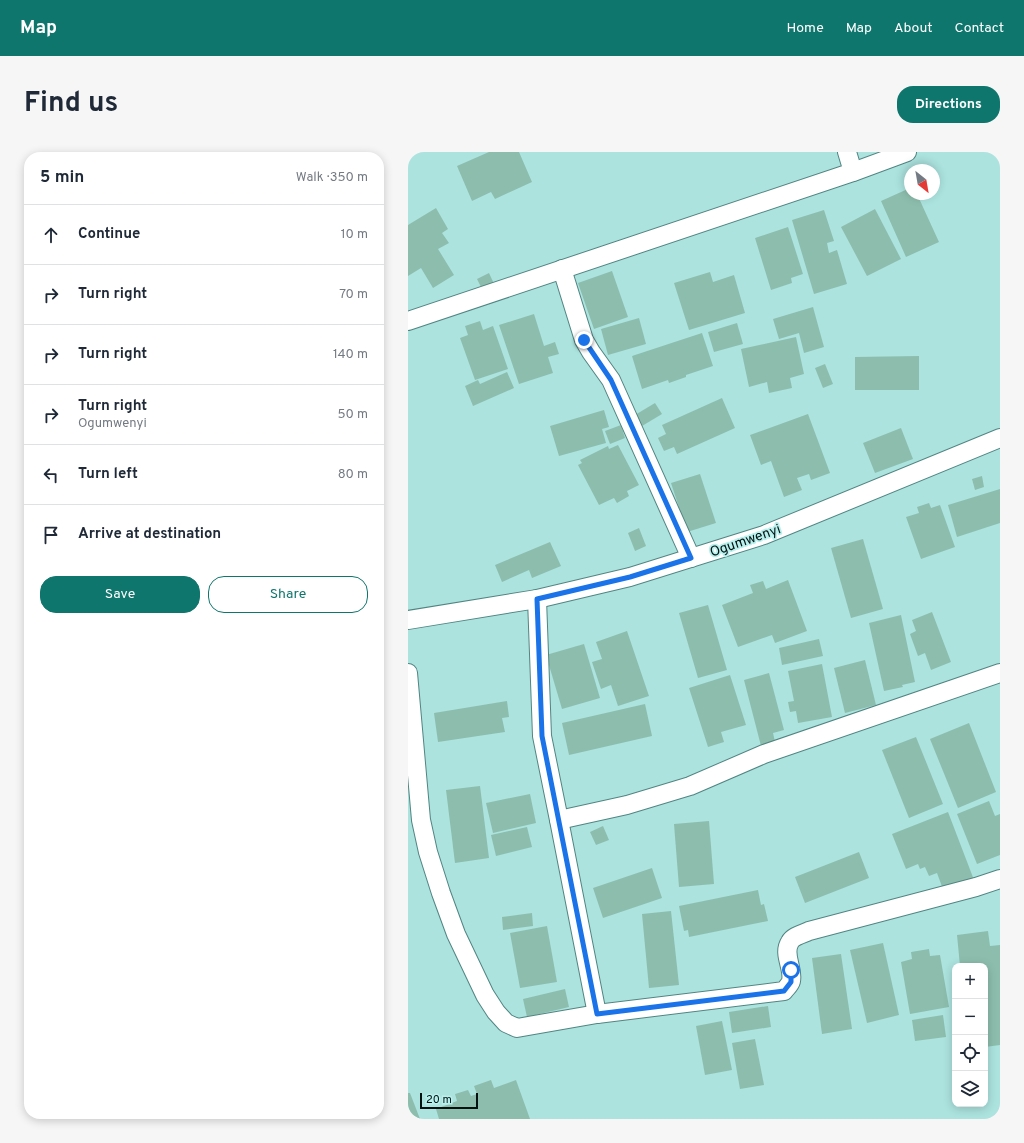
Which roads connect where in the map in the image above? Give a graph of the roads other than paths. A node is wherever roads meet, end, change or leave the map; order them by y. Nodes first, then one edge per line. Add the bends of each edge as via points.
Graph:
1 (847, 152) edge
2 (907, 152) edge
3 (853, 172) junction
4 (562, 269) junction
5 (408, 321) edge
6 (1000, 438) edge
7 (691, 558) junction
8 (537, 599) junction
9 (408, 620) edge
10 (408, 673) edge
11 (1000, 673) edge
12 (559, 820) junction
13 (1000, 879) edge
14 (597, 1014) junction

1 - 3 street
2 - 3 street
3 - 4 street
4 - 5 street
4 - 7 street via 584,340 611,380
6 - 7 street, Ogumwenyi via 764,535
7 - 8 street, Ogumwenyi via 630,577
8 - 9 street, Ogumwenyi
8 - 12 street via 542,736
10 - 14 street via 421,820 428,852 456,934 485,996 506,1024 517,1028
11 - 12 street via 764,754 690,786 627,805
12 - 14 street
13 - 14 street via 797,936 790,941 787,951 791,982 784,991

